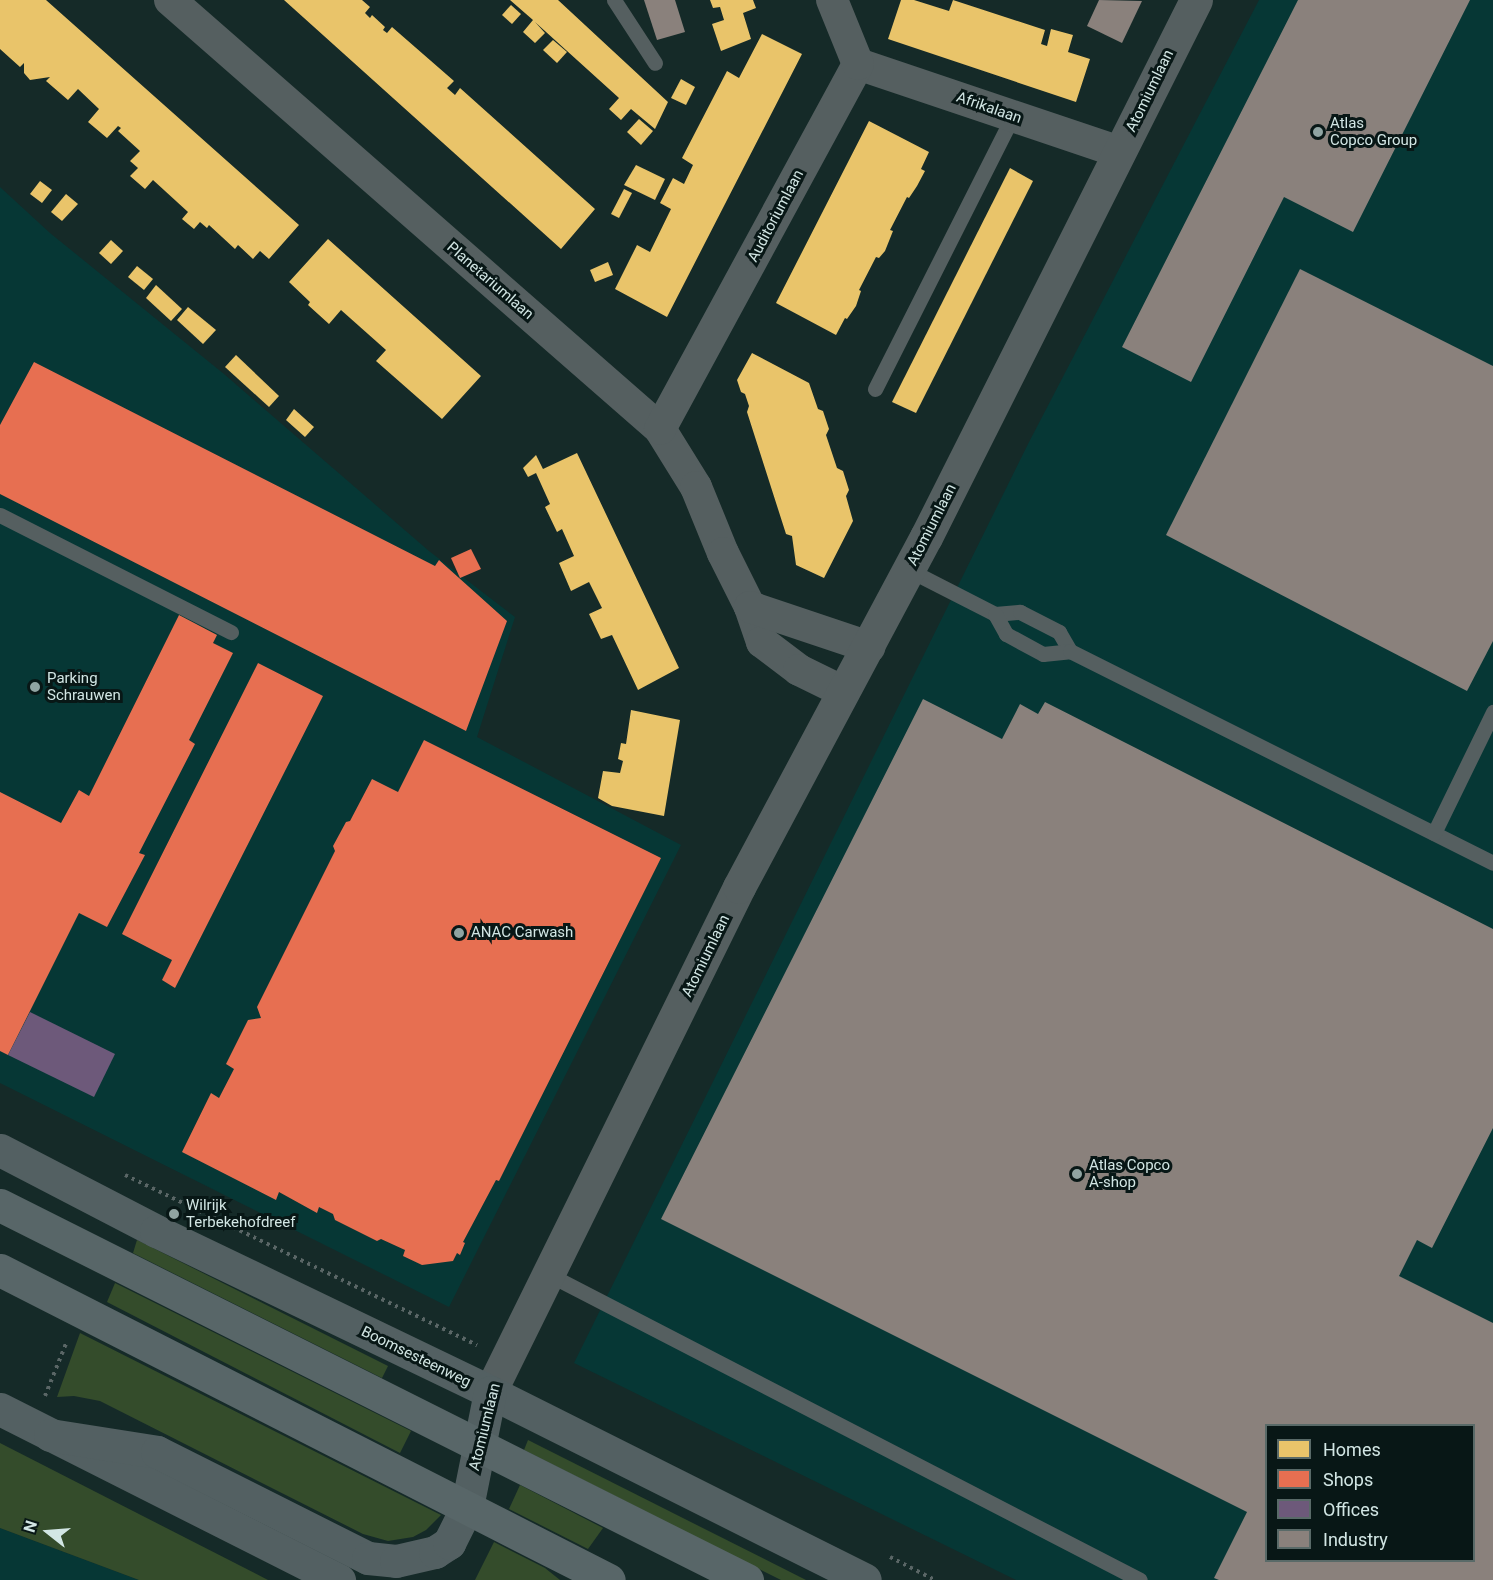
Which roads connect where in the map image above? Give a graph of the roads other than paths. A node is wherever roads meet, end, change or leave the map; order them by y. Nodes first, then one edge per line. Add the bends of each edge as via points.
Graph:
1 (170, 0) edge
2 (614, 0) edge
3 (832, 0) edge
4 (1196, 0) edge
5 (655, 63) dead end
6 (858, 64) junction
7 (1013, 116) junction
8 (1120, 152) junction
9 (875, 389) dead end
10 (660, 429) junction
11 (0, 515) edge
12 (909, 570) junction
13 (750, 607) junction
14 (995, 614) junction
15 (231, 632) dead end
16 (869, 647) junction
17 (1070, 651) junction
18 (844, 692) junction
19 (1493, 712) edge
20 (1434, 833) junction
21 (1493, 863) edge
22 (0, 1150) edge
23 (0, 1205) edge
24 (0, 1270) edge
25 (548, 1274) junction
26 (490, 1392) junction
27 (0, 1409) edge
28 (50, 1435) junction
29 (478, 1447) junction
30 (467, 1507) junction
31 (339, 1580) edge
32 (609, 1580) edge
33 (747, 1580) edge
34 (865, 1580) edge
35 (1140, 1580) edge

1 - 10 street, Planetariumlaan
2 - 5 lane
3 - 6 street
4 - 8 street, Atomiumlaan
6 - 7 street, Afrikalaan
6 - 10 street, Auditoriumlaan
7 - 8 street, Afrikalaan
7 - 9 lane
8 - 12 street, Atomiumlaan
10 - 13 street, Planetariumlaan via 696,487
11 - 15 lane
12 - 14 lane
12 - 16 street, Atomiumlaan
13 - 16 street
13 - 18 street, Planetariumlaan via 762,642 799,669
14 - 17 lane via 1020,612 1059,632
14 - 17 lane via 1006,634 1043,654
16 - 18 street, Atomiumlaan
17 - 20 lane
18 - 25 street, Atomiumlaan via 739,887
19 - 20 lane
20 - 21 lane
22 - 26 main road, Boomsesteenweg via 156,1231
23 - 29 highway
24 - 30 highway
25 - 26 street, Atomiumlaan
25 - 35 lane
26 - 29 main road, Atomiumlaan
26 - 34 main road, Boomsesteenweg
27 - 28 main road
28 - 30 main road, Atomiumlaan via 157,1452 368,1558 396,1561 435,1552 449,1543
28 - 31 main road
29 - 30 main road, Atomiumlaan
29 - 33 highway
30 - 32 highway

